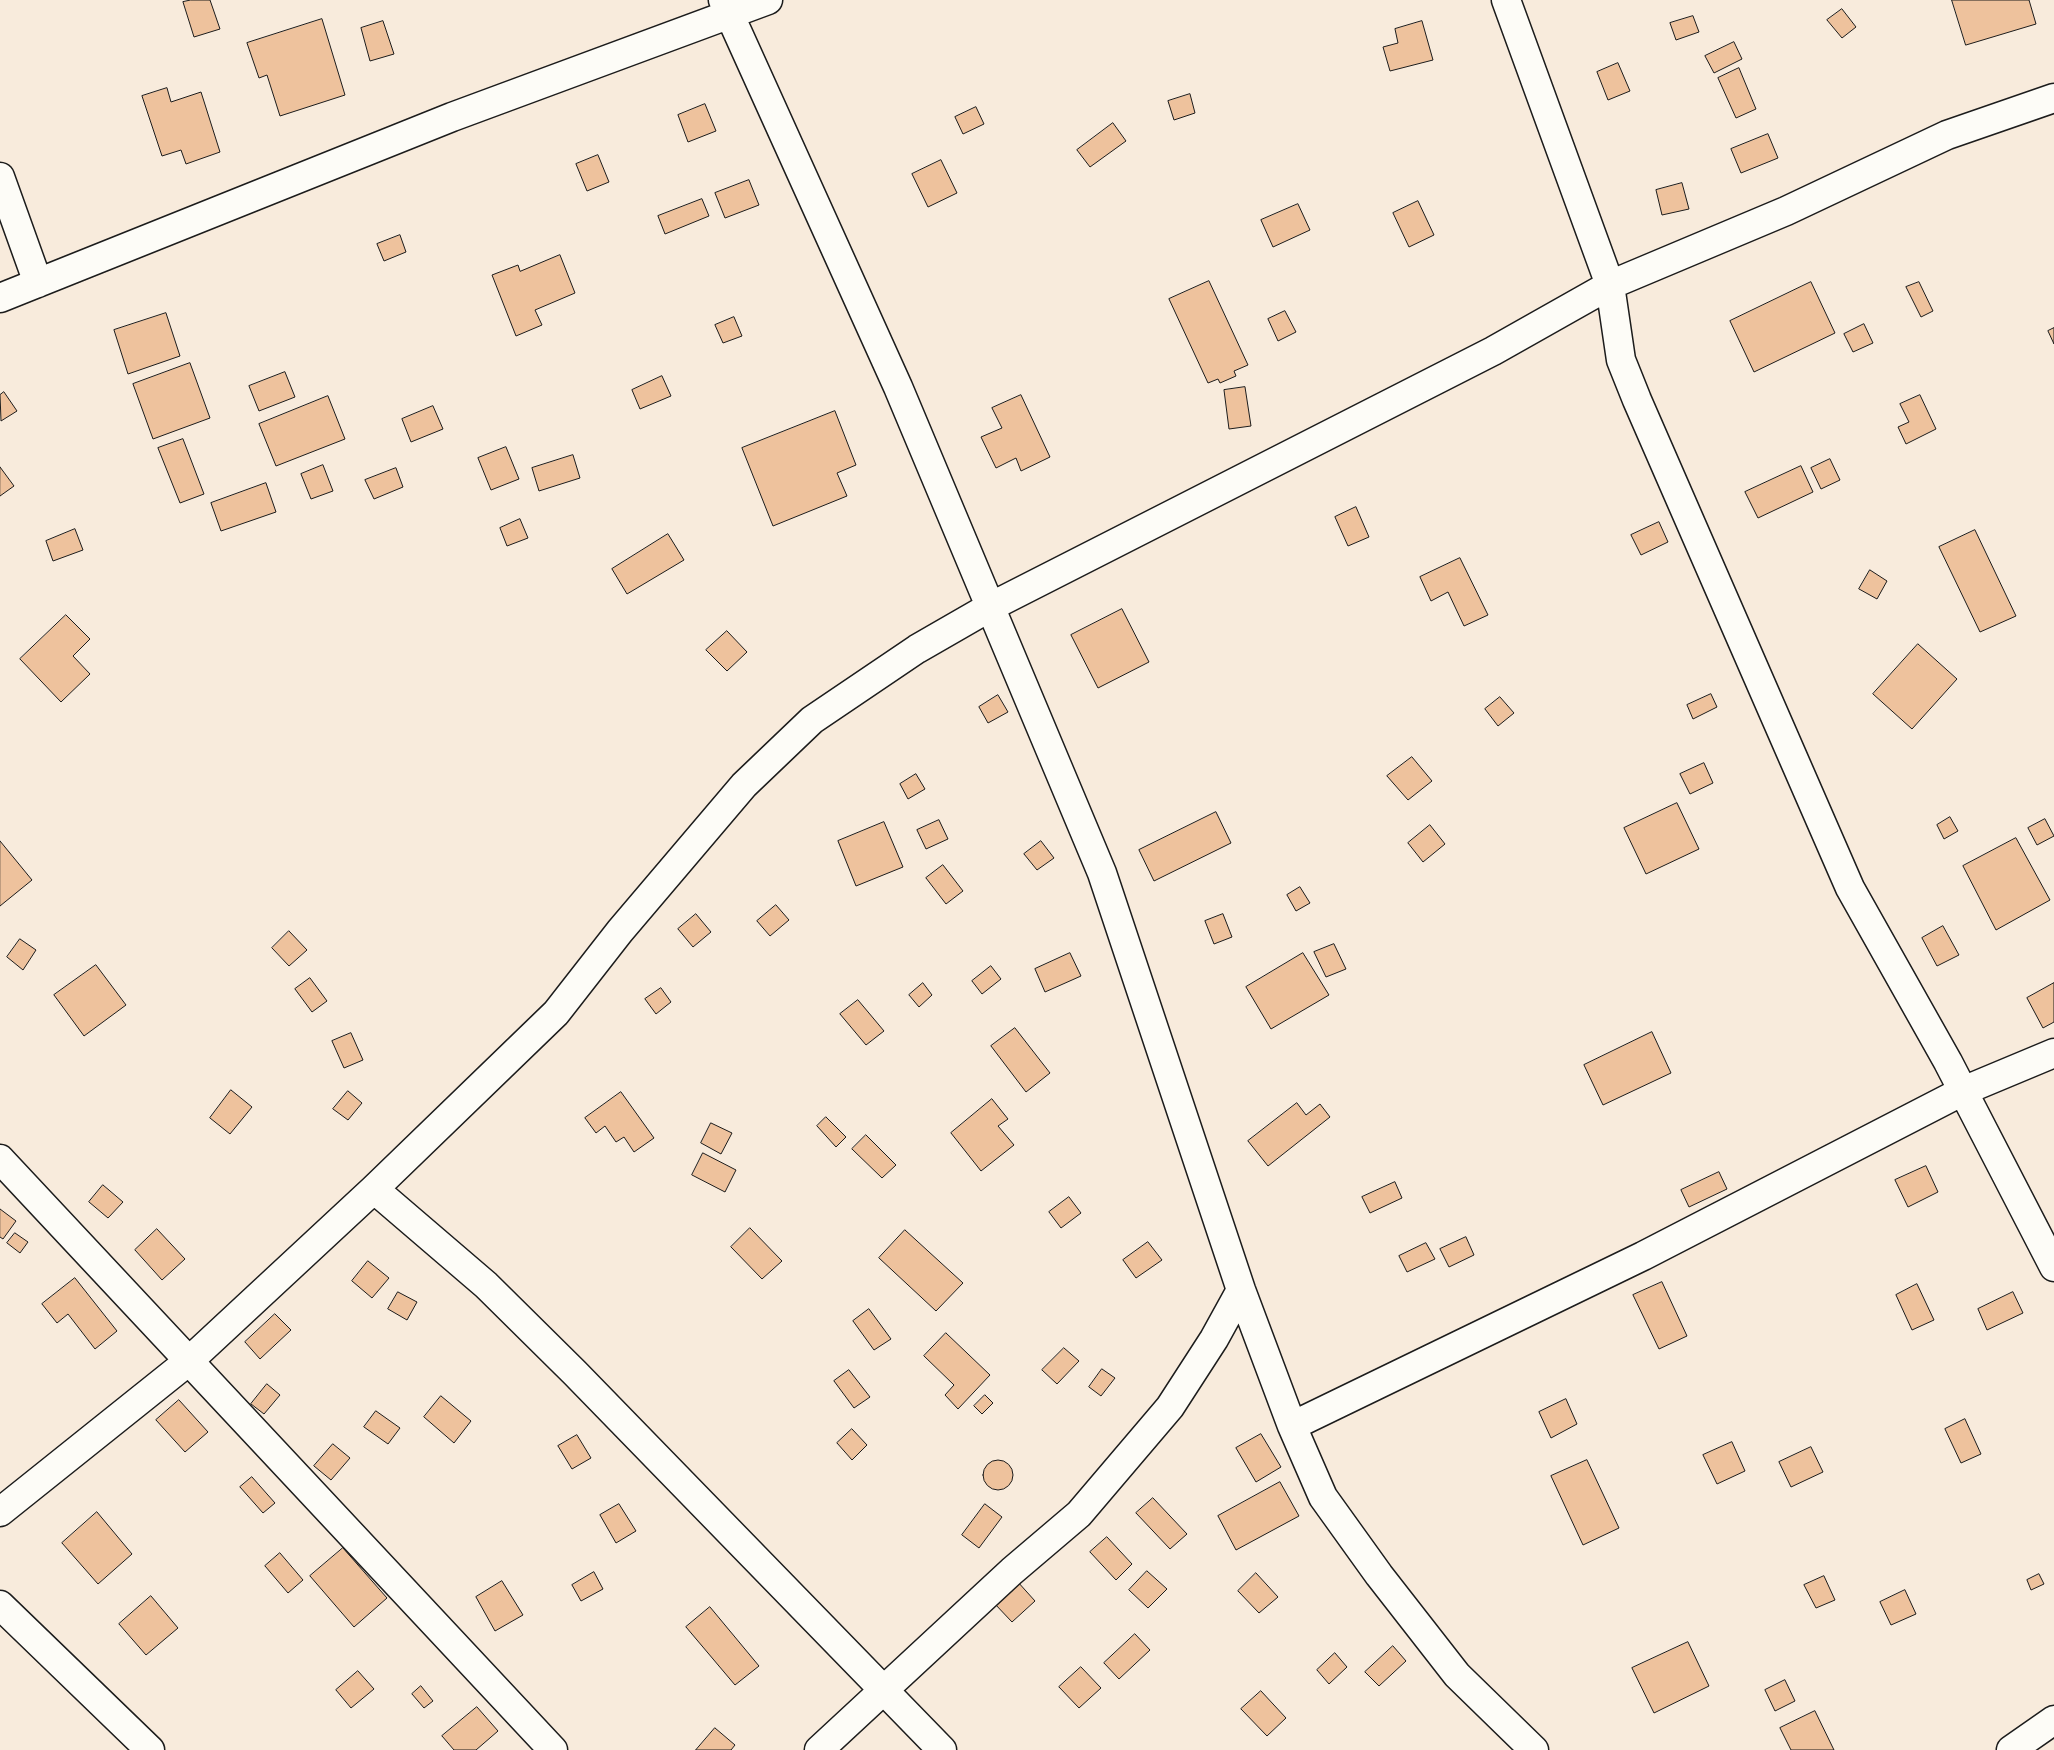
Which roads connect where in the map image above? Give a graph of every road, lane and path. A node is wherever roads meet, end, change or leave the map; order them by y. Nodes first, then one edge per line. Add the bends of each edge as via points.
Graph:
1 (768, 0) edge
2 (1506, 0) edge
3 (726, 8) edge
4 (2054, 98) edge
5 (0, 177) edge
6 (38, 283) junction
7 (1610, 286) junction
8 (0, 298) edge
9 (990, 607) junction
10 (2054, 1053) edge
11 (1963, 1091) junction
12 (0, 1159) edge
13 (374, 1189) junction
14 (2054, 1267) edge
15 (1240, 1290) junction
16 (190, 1360) junction
17 (1292, 1426) junction
18 (0, 1512) edge
19 (0, 1605) edge
20 (884, 1692) junction
21 (2054, 1720) edge
22 (150, 1750) edge
23 (554, 1750) edge
24 (819, 1750) edge
25 (942, 1750) edge
26 (1534, 1750) edge
27 (2011, 1750) edge

1 - 3 street
2 - 7 street
3 - 6 street
3 - 9 street via 898,388
4 - 7 street via 1947,135 1786,211
5 - 6 street
6 - 8 street
7 - 9 street via 1493,351
7 - 11 street via 1621,360 1846,879
9 - 13 street via 917,649 812,720 744,786 620,931 556,1014
9 - 15 street via 1102,873
10 - 11 street
11 - 14 street
11 - 17 street via 1643,1256
12 - 16 street
13 - 16 street
13 - 20 street via 486,1285 575,1372
15 - 17 street
15 - 20 street via 1214,1339 1170,1407 1079,1514 1012,1571
16 - 18 street
16 - 23 street
17 - 26 street via 1323,1496 1379,1575 1457,1675
19 - 22 street
20 - 24 street
20 - 25 street
21 - 27 street

